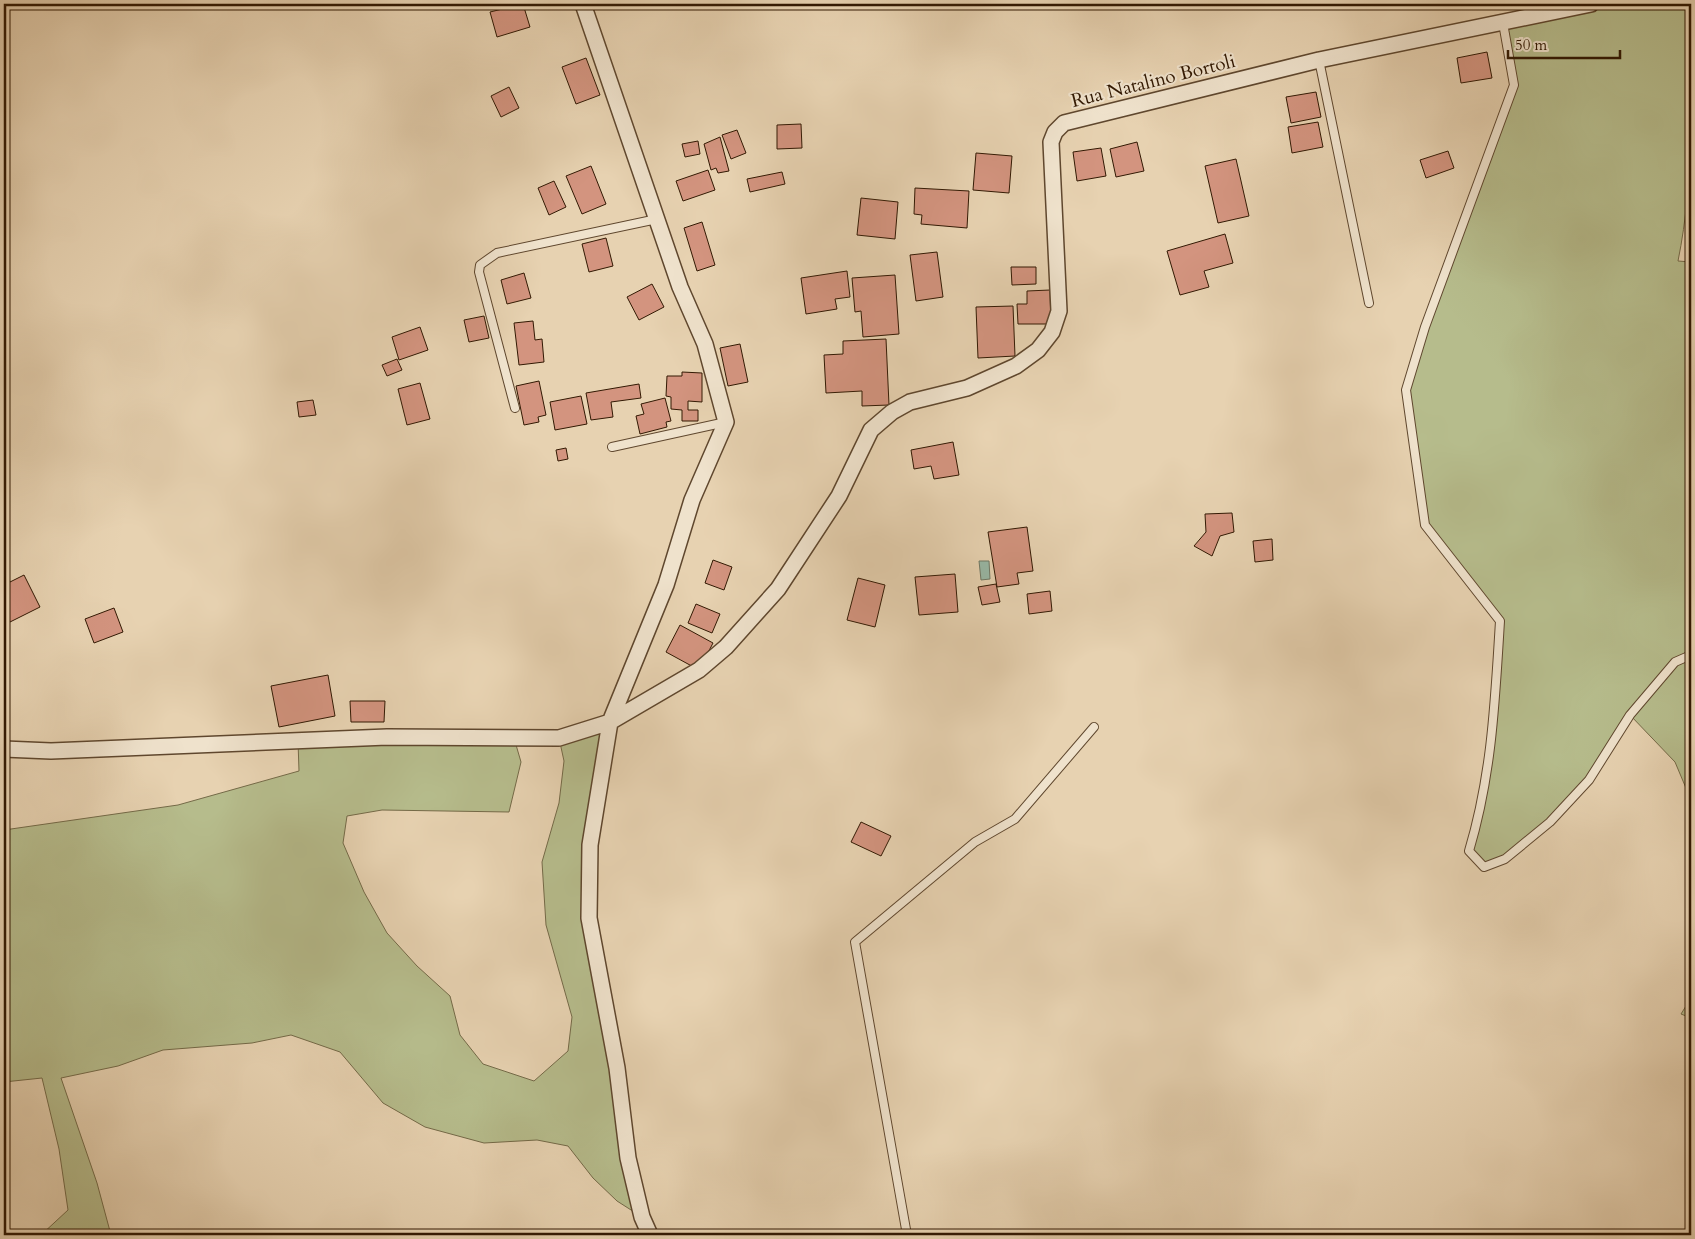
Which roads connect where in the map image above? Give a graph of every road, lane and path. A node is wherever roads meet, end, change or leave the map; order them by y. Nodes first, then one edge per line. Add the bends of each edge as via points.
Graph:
1 (583, 4) edge
2 (1590, 4) edge
3 (1503, 23) junction
4 (1319, 60) junction
5 (657, 219) junction
6 (1369, 303) dead end
7 (514, 408) dead end
8 (726, 422) junction
9 (612, 447) dead end
10 (1691, 654) edge
11 (610, 722) junction
12 (1094, 727) dead end
13 (4, 749) edge
14 (650, 1235) edge
15 (907, 1235) edge

1 - 5 street
2 - 3 street, Rua Natalino Bortoli
3 - 4 street, Rua Natalino Bortoli
3 - 10 lane via 1514,85 1425,327 1406,390 1425,525 1500,621 1493,741 1479,820 1469,851 1484,867 1505,859 1550,822 1589,780 1630,714 1675,662
4 - 6 lane
4 - 11 street, Rua Natalino Bortoli via 1064,123 1051,142 1059,311 1052,332 1038,350 1016,366 967,388 910,402 871,430 839,496 778,589 726,647 699,670
5 - 7 lane via 497,253 480,265 479,272
5 - 8 street via 680,287 705,344
8 - 9 lane
8 - 11 street via 692,500 666,586
11 - 13 street, Rua Natalino Bortoli via 558,738 387,738 51,751
11 - 14 street via 590,845 589,918 616,1068 628,1158 642,1217
12 - 15 lane via 1015,819 975,842 854,942

